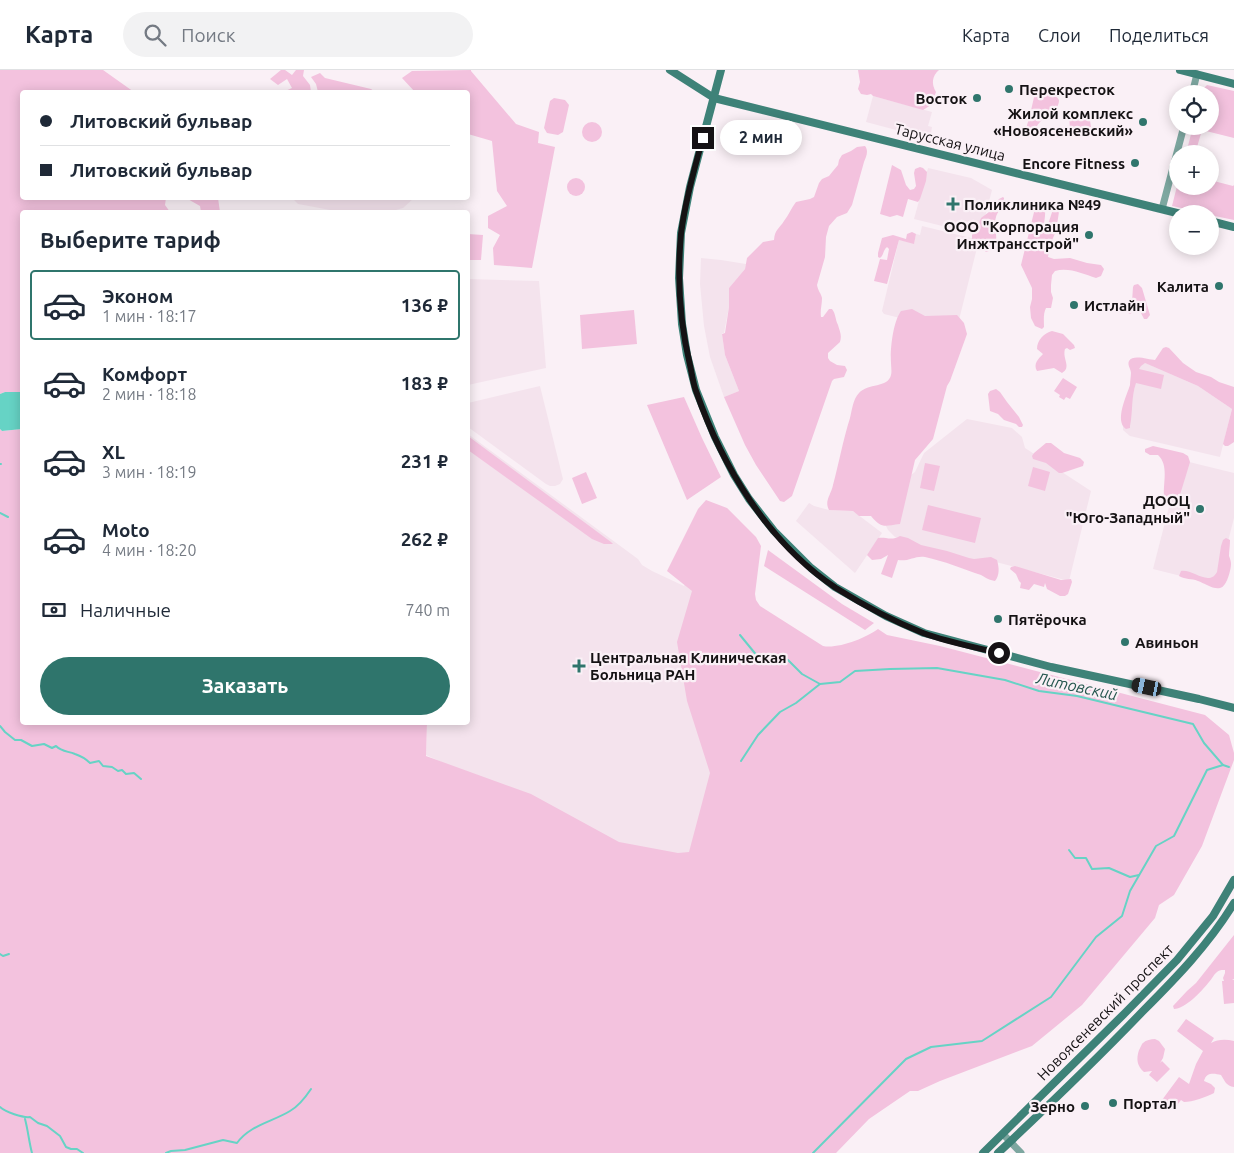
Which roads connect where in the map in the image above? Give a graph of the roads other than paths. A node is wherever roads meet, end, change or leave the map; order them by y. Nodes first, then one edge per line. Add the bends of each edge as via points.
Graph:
1 (670, 70) edge
2 (721, 70) edge
3 (1180, 70) edge
4 (1197, 74) junction
5 (1234, 84) edge
6 (1194, 85) edge
7 (714, 98) junction
8 (1182, 135) edge
9 (1162, 209) junction
10 (1169, 211) edge
11 (1219, 223) edge
12 (1234, 227) edge
13 (1234, 708) edge
14 (1234, 880) edge
15 (1234, 903) edge
16 (1003, 1134) junction
17 (1010, 1142) junction
18 (983, 1153) edge
19 (998, 1153) edge
20 (1020, 1153) edge

1 - 7 main road, Тарусская улица
2 - 7 main road
3 - 4 main road
4 - 5 main road
4 - 6 street
7 - 9 main road, Тарусская улица
7 - 13 main road via 681,233 682,324 696,390 715,437 734,475 774,532 834,587 924,633 1050,667
8 - 9 street
9 - 10 main road, Тарусская улица
11 - 12 main road
14 - 16 main road, Новоясеневский проспект via 1213,916 1177,960
15 - 17 main road, Новоясеневский проспект via 1185,968
16 - 17 street
16 - 18 main road, Новоясеневский проспект
17 - 19 main road, Новоясеневский проспект
17 - 20 street

